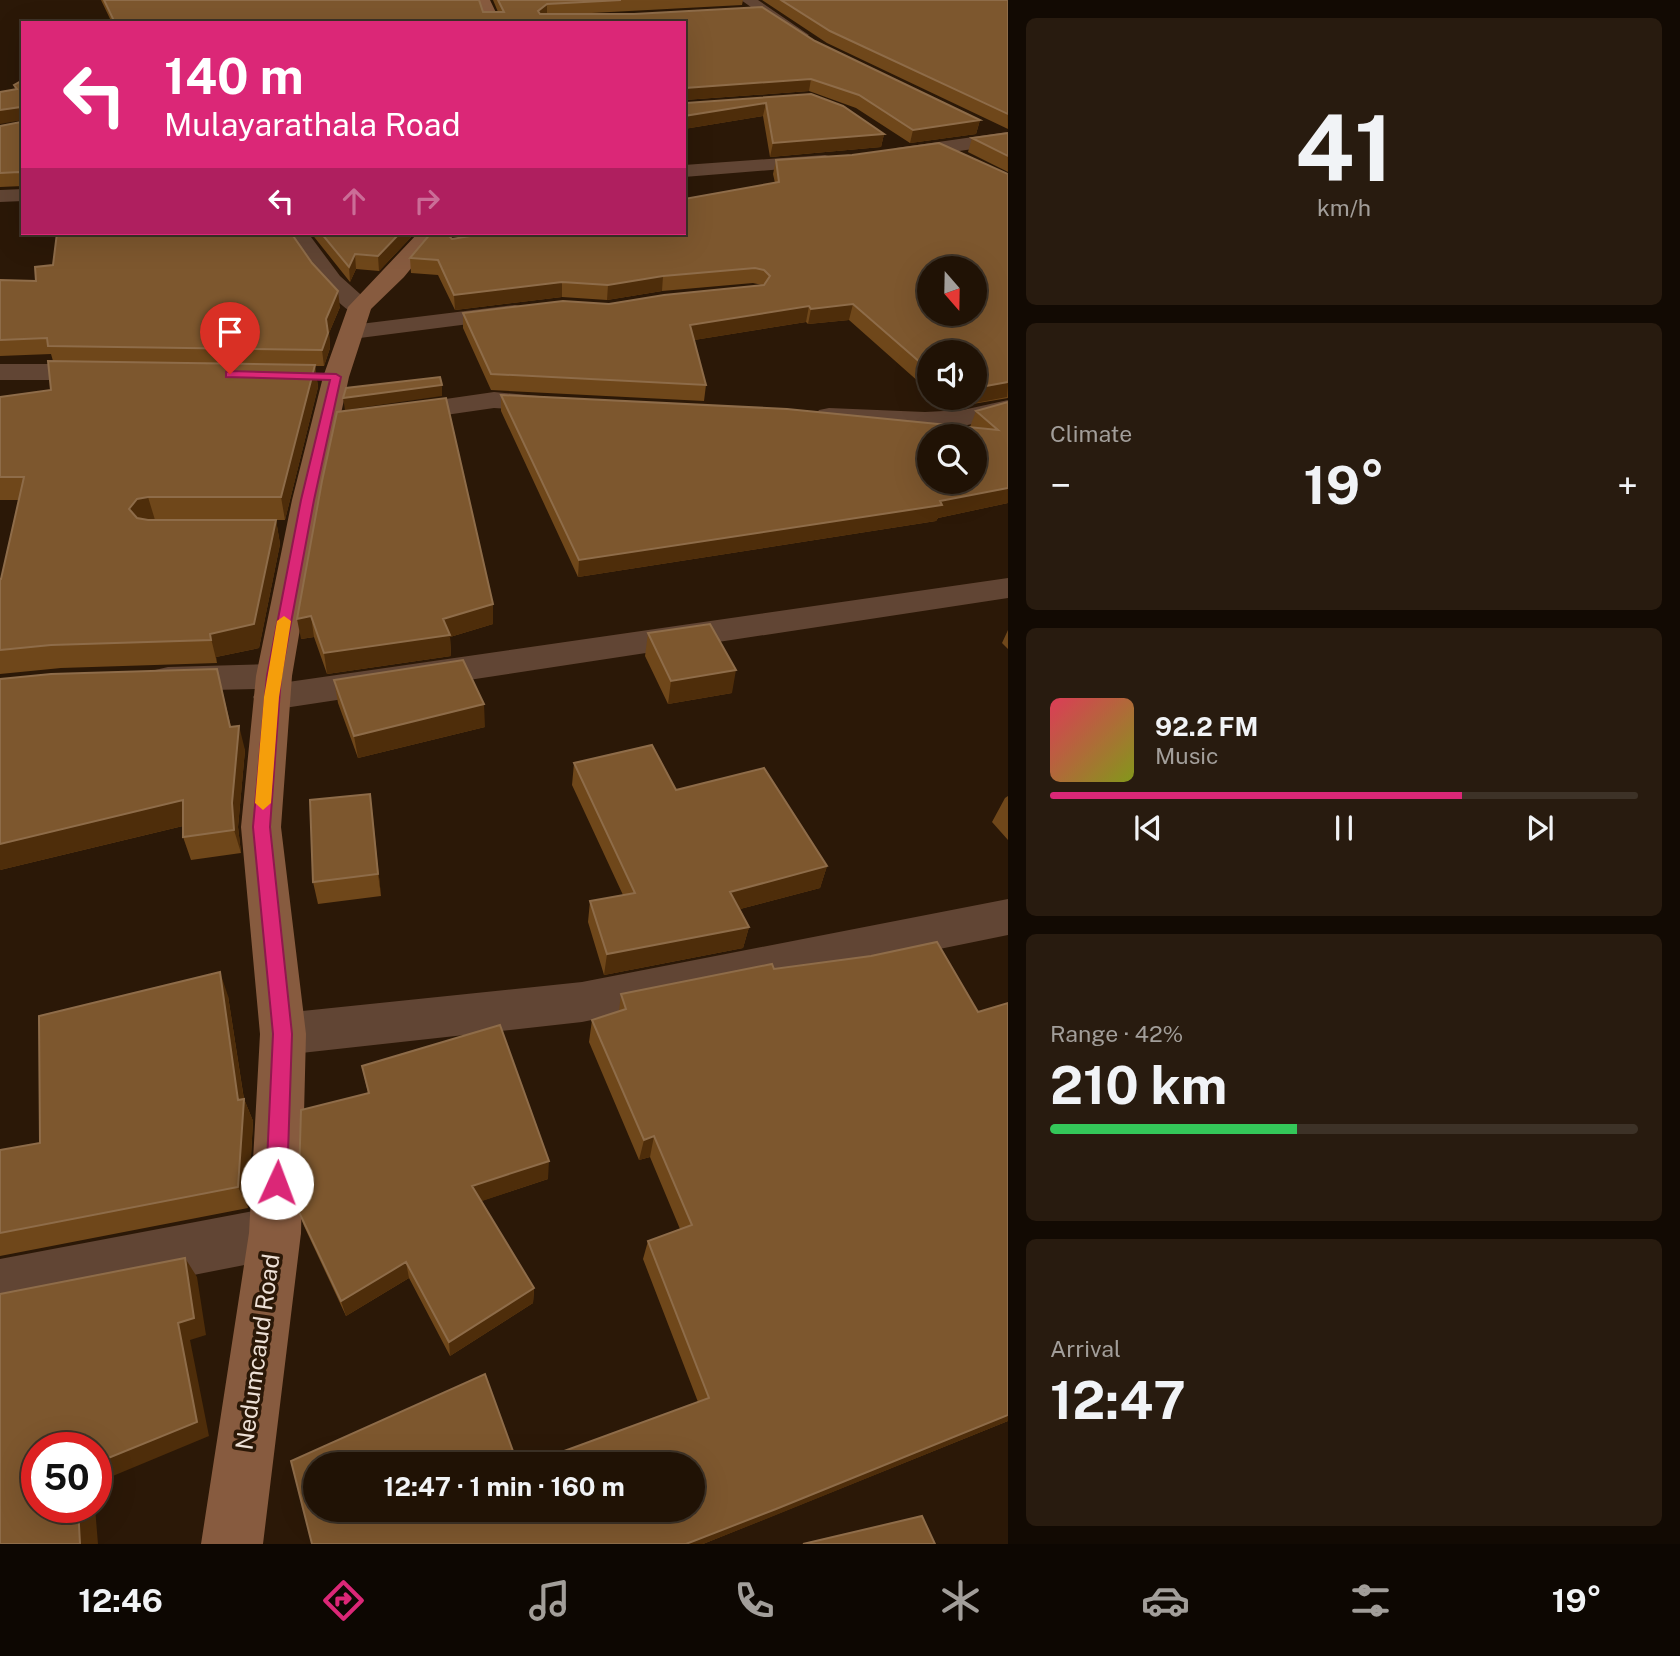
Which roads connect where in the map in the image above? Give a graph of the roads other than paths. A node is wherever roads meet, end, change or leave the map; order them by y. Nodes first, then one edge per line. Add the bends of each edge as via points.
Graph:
1 (483, 0) edge
2 (742, 6) edge
3 (493, 21) edge
4 (820, 48) edge
5 (981, 126) dead end
6 (1007, 138) edge
7 (887, 139) dead end
8 (940, 148) junction
9 (906, 153) junction
10 (872, 157) edge
11 (849, 160) edge
12 (974, 166) edge
13 (686, 171) edge
14 (21, 195) edge
15 (0, 196) edge
16 (298, 235) edge
17 (427, 235) edge
18 (537, 310) edge
19 (356, 320) junction
20 (0, 372) edge
21 (124, 372) edge
22 (575, 406) edge
23 (1008, 408) edge
24 (804, 415) edge
25 (348, 421) junction
26 (1008, 588) edge
27 (141, 680) edge
28 (273, 686) junction
29 (1008, 917) edge
30 (283, 1034) junction
31 (275, 1233) junction
32 (0, 1286) edge
33 (232, 1544) edge

1 - 3 main road
2 - 4 street via 763,11
5 - 6 street
6 - 8 street
7 - 9 street
8 - 9 street
8 - 12 street
9 - 10 street
11 - 13 street
14 - 15 street
16 - 19 street
17 - 19 main road, Nedumcaud Road
18 - 19 street
19 - 25 main road, Nedumcaud Road via 323,377
20 - 21 street
22 - 25 street via 494,400
23 - 24 street via 925,420
25 - 28 main road, Nedumcaud Road via 288,532
26 - 28 street
27 - 28 street
28 - 30 main road, Nedumcaud Road via 261,827
29 - 30 street via 582,1002
30 - 31 main road, Nedumcaud Road
31 - 32 street
31 - 33 main road, Nedumcaud Road

